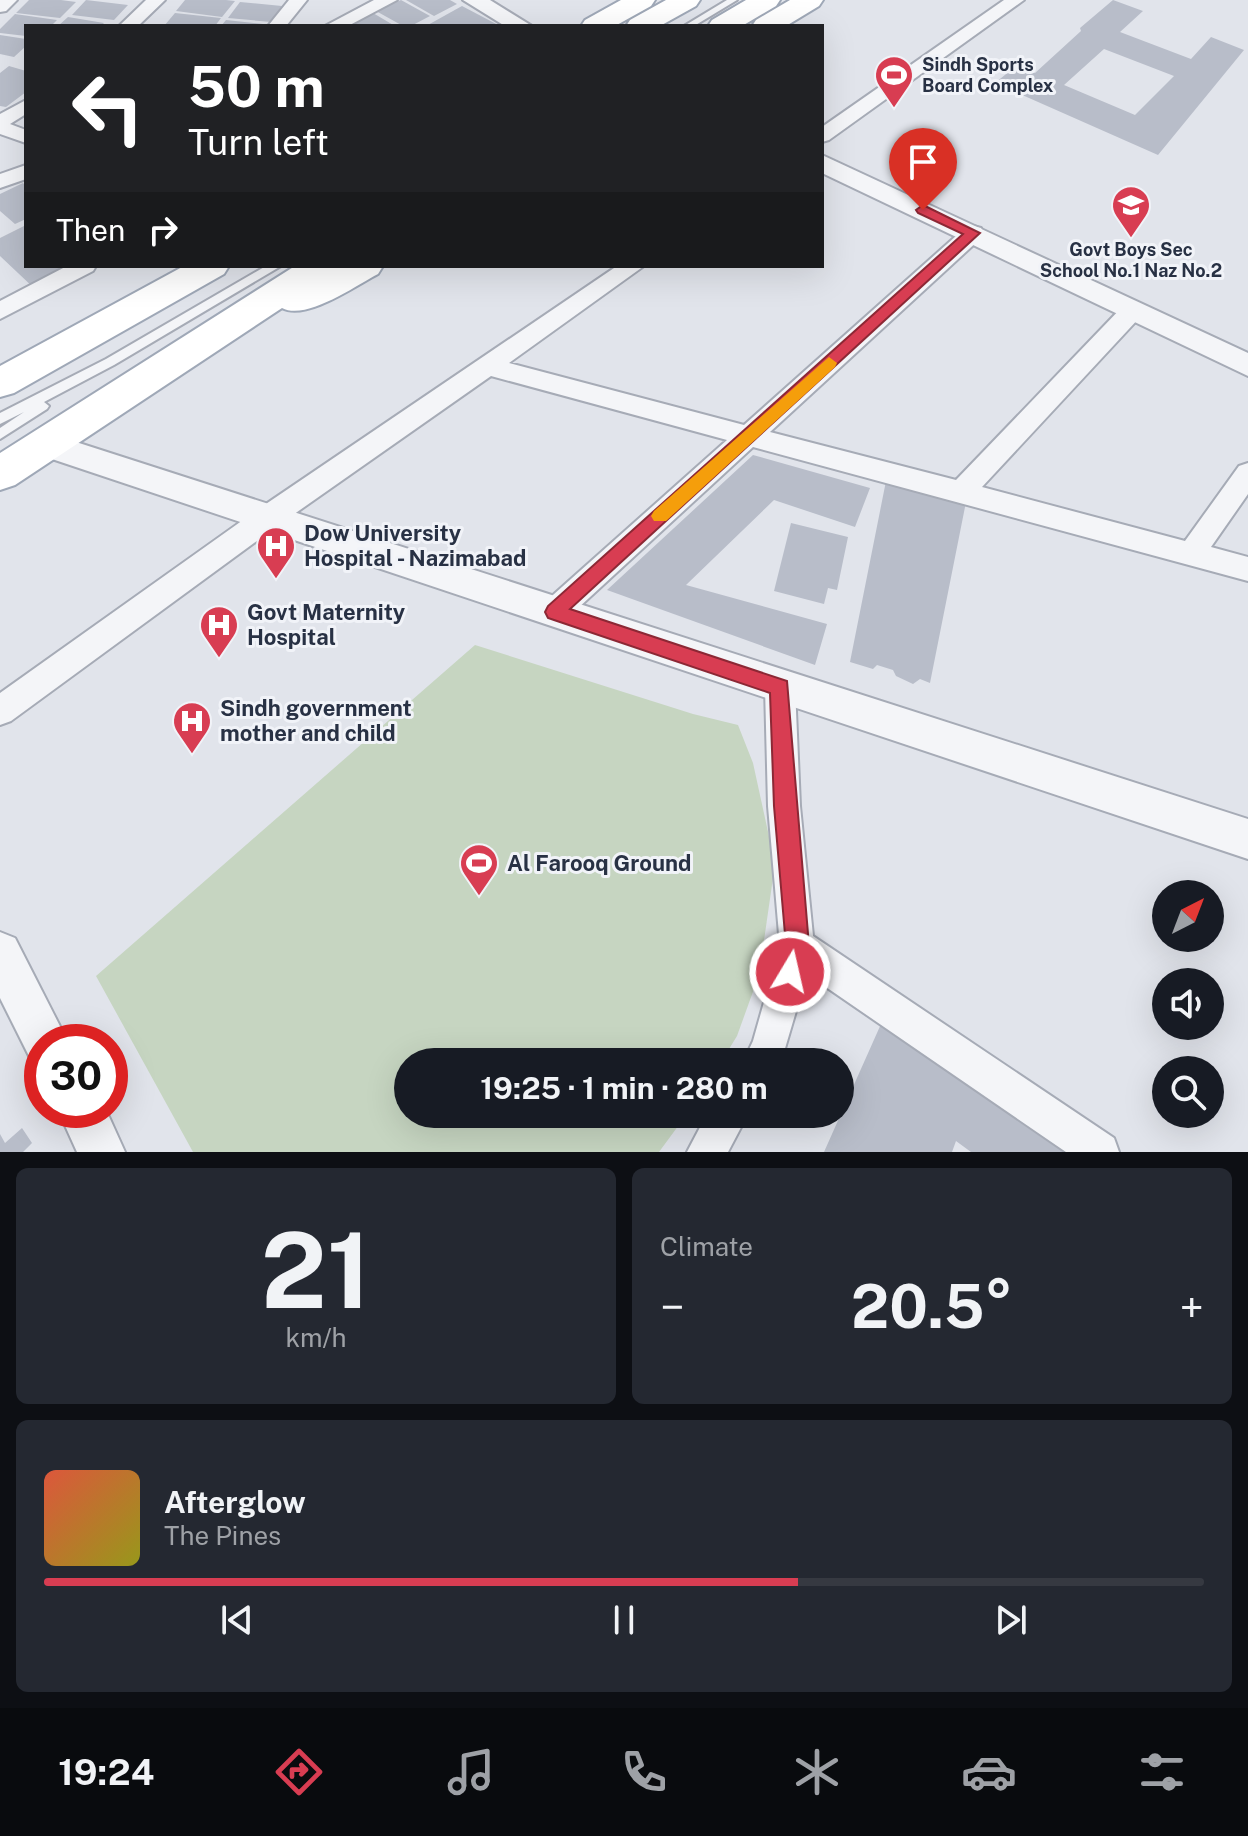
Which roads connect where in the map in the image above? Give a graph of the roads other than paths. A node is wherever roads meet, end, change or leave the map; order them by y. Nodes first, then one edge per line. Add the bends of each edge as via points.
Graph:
1 (8, 0) edge
2 (156, 0) edge
3 (298, 0) edge
4 (388, 0) edge
5 (474, 0) edge
6 (641, 0) edge
7 (686, 0) edge
8 (733, 0) edge
9 (766, 0) edge
10 (809, 0) edge
11 (1015, 0) edge
12 (0, 7) edge
13 (130, 24) edge
14 (279, 24) edge
15 (338, 24) edge
16 (517, 24) edge
17 (599, 24) edge
18 (644, 24) edge
19 (691, 24) edge
20 (725, 24) edge
21 (769, 24) edge
22 (24, 107) edge
23 (0, 124) edge
24 (824, 135) edge
25 (24, 136) edge
26 (824, 164) edge
27 (24, 172) edge
28 (0, 182) edge
29 (973, 233) junction
30 (81, 268) edge
31 (192, 268) edge
32 (209, 268) edge
33 (271, 268) edge
34 (318, 268) edge
35 (362, 268) edge
36 (630, 268) edge
37 (1133, 310) junction
38 (0, 311) edge
39 (104, 346) junction
40 (1248, 365) edge
41 (487, 366) junction
42 (162, 367) junction
43 (0, 383) edge
44 (0, 419) edge
45 (0, 434) edge
46 (750, 435) junction
47 (48, 445) junction
48 (1248, 473) edge
49 (0, 474) edge
50 (961, 492) junction
51 (270, 516) junction
52 (1191, 554) junction
53 (1248, 569) edge
54 (554, 612) junction
55 (780, 687) junction
56 (0, 711) edge
57 (1248, 839) edge
58 (797, 946) junction
59 (0, 953) edge
60 (37, 1024) edge
61 (769, 1048) edge
62 (90, 1128) edge
63 (721, 1128) edge
64 (102, 1152) edge
65 (706, 1152) edge
66 (1100, 1152) edge

1 - 12 street
2 - 13 street
3 - 14 street
4 - 15 street
5 - 16 street
6 - 17 main road
7 - 18 main road
8 - 19 lane
9 - 20 main road
10 - 21 main road
11 - 24 street
22 - 23 street
23 - 25 street
26 - 29 street
27 - 28 street
29 - 37 street
29 - 46 street
30 - 38 street
31 - 39 main road
32 - 39 main road
33 - 39 lane
34 - 42 main road
35 - 42 main road
36 - 41 street
37 - 40 street
37 - 50 street
39 - 43 main road
39 - 44 lane
39 - 45 lane
41 - 46 street
41 - 51 street
42 - 47 main road
46 - 50 street
46 - 54 street
47 - 49 main road
47 - 51 street
48 - 52 street
50 - 52 street
51 - 54 street
51 - 56 street
52 - 53 street
54 - 55 street
55 - 57 street
55 - 58 street
58 - 61 street
58 - 66 street
59 - 60 street
62 - 64 street
63 - 65 street

